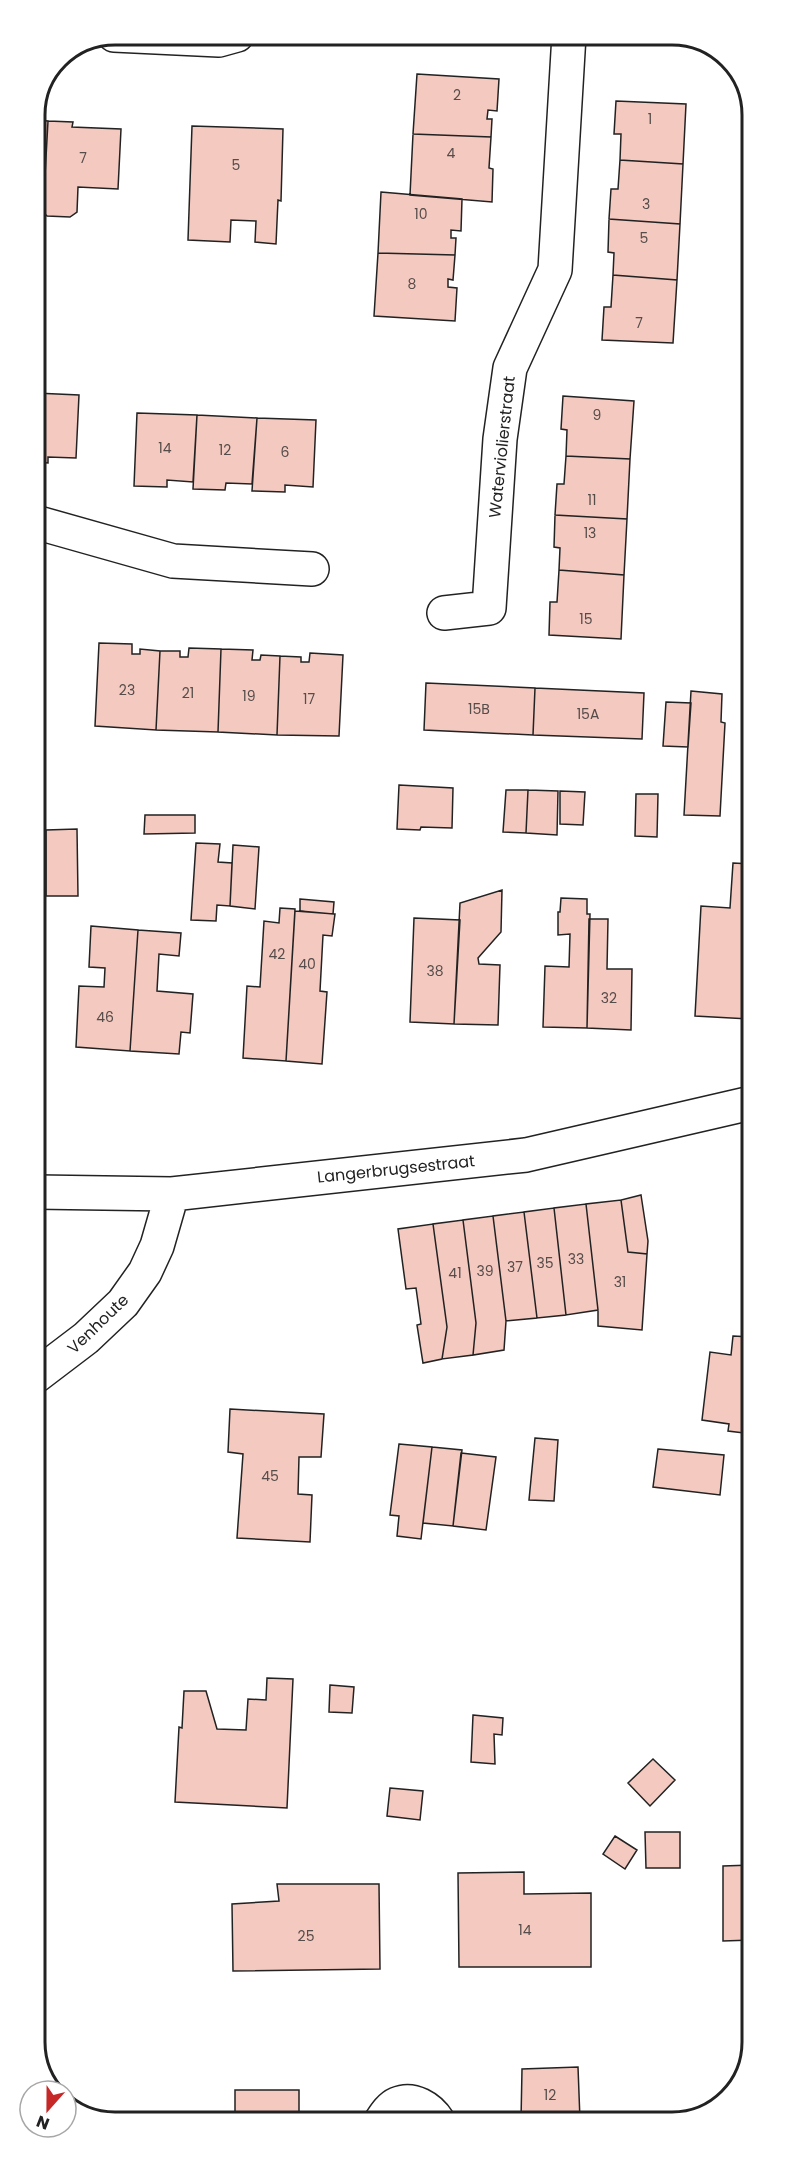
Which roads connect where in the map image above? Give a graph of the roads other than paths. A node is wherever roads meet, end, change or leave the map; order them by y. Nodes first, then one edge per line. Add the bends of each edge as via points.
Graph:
1 (568, 45) edge
2 (45, 525) edge
3 (312, 569) dead end
4 (444, 613) dead end
5 (742, 1106) edge
6 (45, 1192) edge
7 (172, 1194) junction
8 (45, 1369) edge
9 (389, 2112) edge
10 (432, 2112) edge

1 - 4 street, Waterviolierstraat via 555,270 510,368 500,439 489,608
2 - 3 street via 173,561
5 - 7 street, Langerbrugsestraat via 526,1155
6 - 7 street, Langerbrugsestraat
7 - 8 street, Venhoute via 157,1246 145,1272 123,1303
9 - 10 street via 396,2104 407,2102 423,2105

